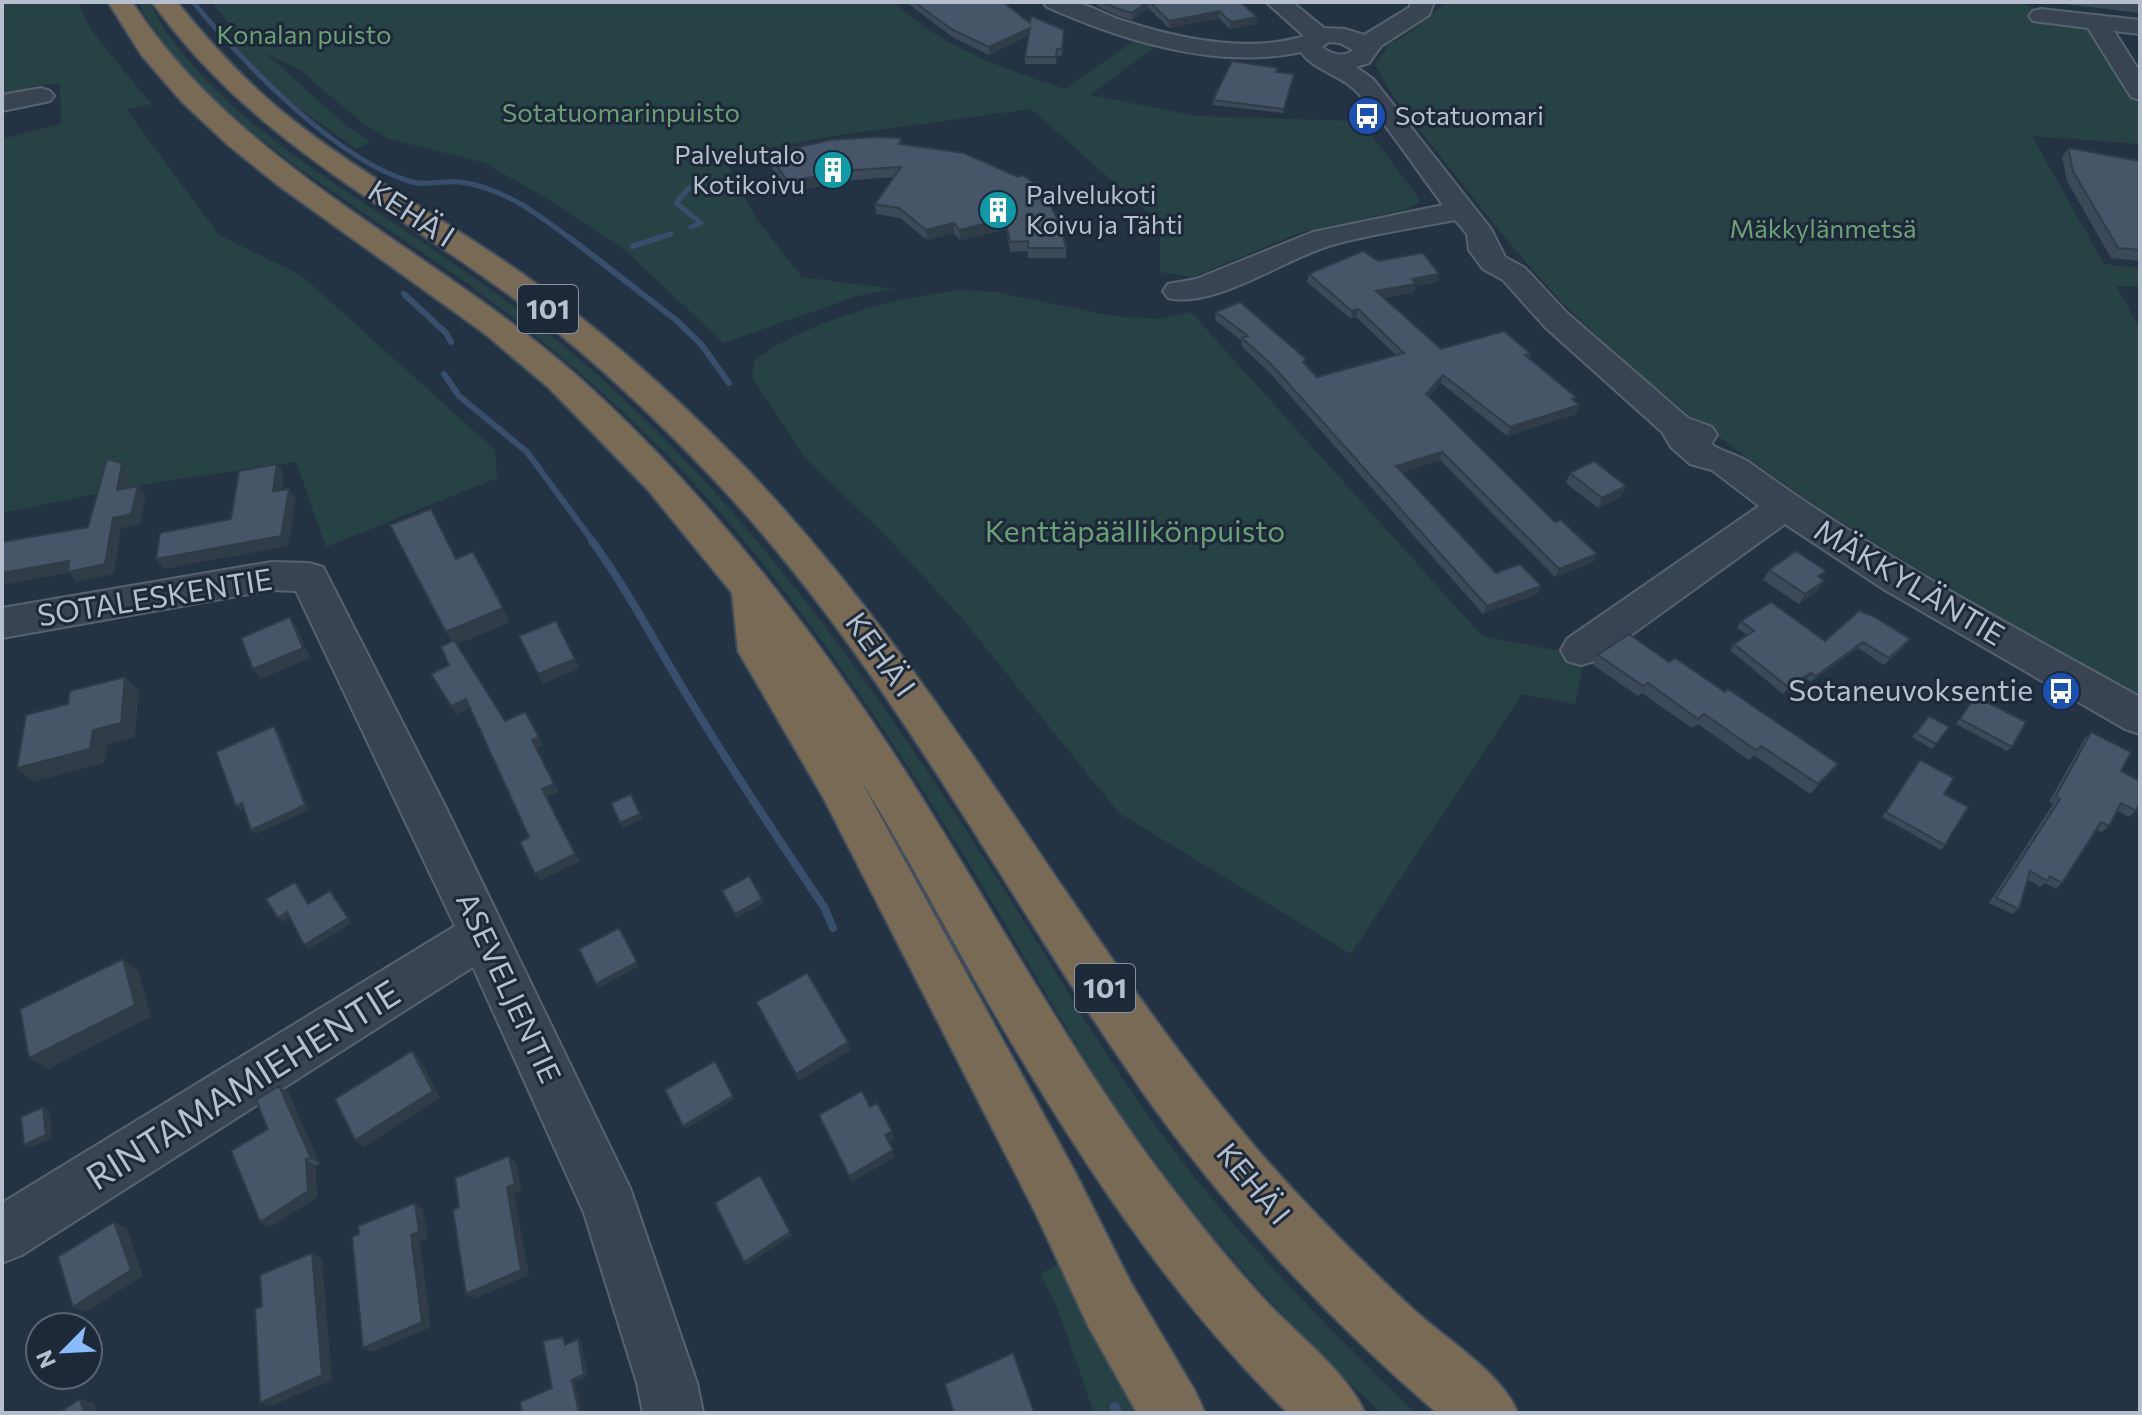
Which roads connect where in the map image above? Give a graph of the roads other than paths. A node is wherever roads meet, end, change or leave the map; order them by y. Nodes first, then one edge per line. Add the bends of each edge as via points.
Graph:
1 (120, 2) edge
2 (164, 2) edge
3 (1055, 2) edge
4 (1278, 2) edge
5 (1422, 3) edge
6 (2041, 16) dead end
7 (2096, 22) junction
8 (2140, 27) edge
9 (1321, 50) junction
10 (1359, 56) junction
11 (2140, 92) edge
12 (41, 96) dead end
13 (2, 103) edge
14 (1461, 210) junction
15 (1179, 291) dead end
16 (1784, 506) junction
17 (309, 577) joint
18 (750, 585) junction
19 (2, 623) edge
20 (1581, 650) dead end
21 (2140, 717) edge
22 (484, 934) junction
23 (2, 1235) edge
24 (673, 1413) edge
25 (1173, 1413) edge
26 (1333, 1413) edge
27 (1486, 1413) edge

1 - 18 highway, KEHÄ I / 101 via 162,63 247,146 499,328 586,403
2 - 27 highway, KEHÄ I / 101 via 204,52 272,117 555,313 632,376 735,481 858,623 1180,1096 1277,1216 1361,1305
3 - 9 street via 1083,16 1188,43
4 - 9 street, MÄKKYLÄNTIE
5 - 10 street via 1421,10 1378,36
6 - 7 street
7 - 8 street
7 - 11 street
9 - 10 street, MÄKKYLÄNTIE
9 - 10 street
10 - 14 street, MÄKKYLÄNTIE
12 - 13 street
14 - 15 street via 1323,238 1203,287
14 - 16 street, MÄKKYLÄNTIE via 1494,263 1514,274 1556,320 1676,426 1683,439 1703,456 1725,462
16 - 20 street
16 - 21 street, MÄKKYLÄNTIE via 1912,588
17 - 19 street, SOTALESKENTIE via 271,576
17 - 22 street, ASEVELJENTIE
18 - 25 highway via 759,651 840,786 1055,1192 1084,1257
18 - 26 highway, KEHÄ I / 101 via 884,778 1090,1121 1191,1260
22 - 23 street, RINTAMAMIEHENTIE
22 - 24 street, ASEVELJENTIE via 610,1208

